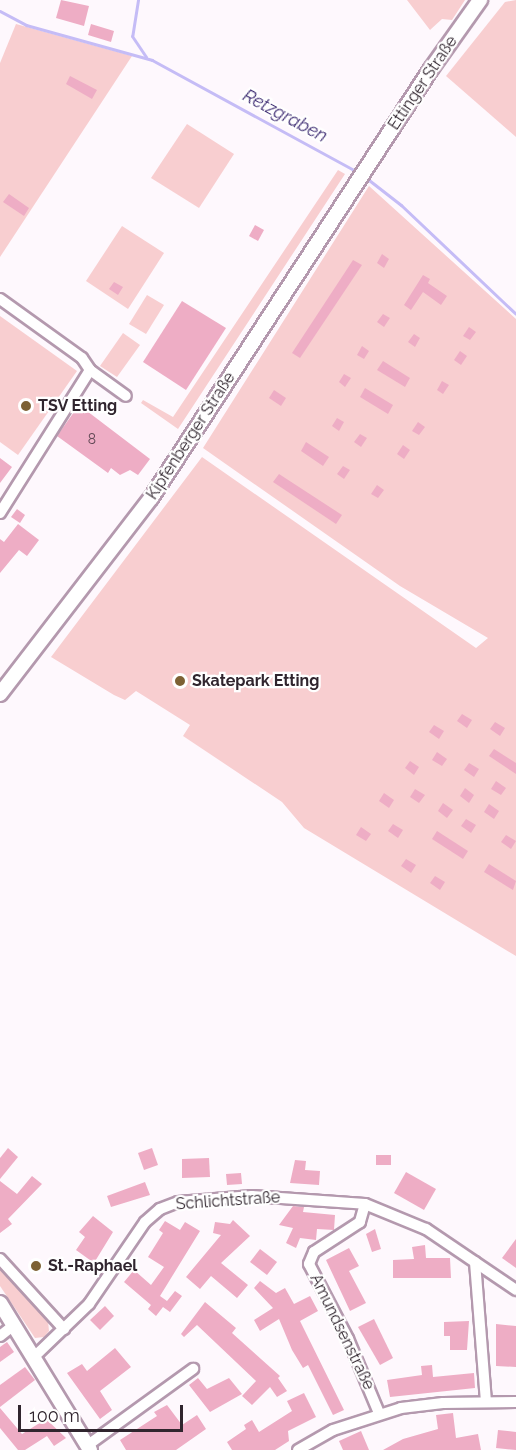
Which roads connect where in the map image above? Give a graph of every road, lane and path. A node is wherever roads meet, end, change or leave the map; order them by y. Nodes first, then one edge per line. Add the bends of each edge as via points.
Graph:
1 (480, 0) edge
2 (366, 167) joint
3 (0, 299) edge
4 (90, 370) junction
5 (126, 396) dead end
6 (0, 513) edge
7 (0, 694) edge
8 (365, 1204) junction
9 (0, 1258) edge
10 (475, 1262) junction
11 (516, 1290) edge
12 (0, 1303) edge
13 (14, 1324) junction
14 (64, 1329) junction
15 (0, 1336) edge
16 (35, 1356) junction
17 (193, 1369) dead end
18 (486, 1401) junction
19 (516, 1402) edge
20 (379, 1413) junction
21 (89, 1448) edge
22 (298, 1450) edge

1 - 2 street, Ettinger Straße
2 - 7 street, Kipfenberger Straße via 152,498
3 - 4 street via 82,358
4 - 5 street
4 - 6 street
8 - 10 street, Schlichtstraße via 426,1229
8 - 14 street, Schlichtstraße via 252,1196 178,1202 159,1209 90,1304
8 - 20 street, Amundsenstraße via 360,1222 314,1252 309,1264 348,1339
9 - 14 street via 28,1294
10 - 11 street, Schlichtstraße
10 - 18 street
12 - 13 street
13 - 15 street
13 - 16 street
14 - 16 street, Schlichtstraße
16 - 21 street
17 - 21 street
18 - 19 street
18 - 20 street via 443,1402
20 - 22 street via 333,1430

